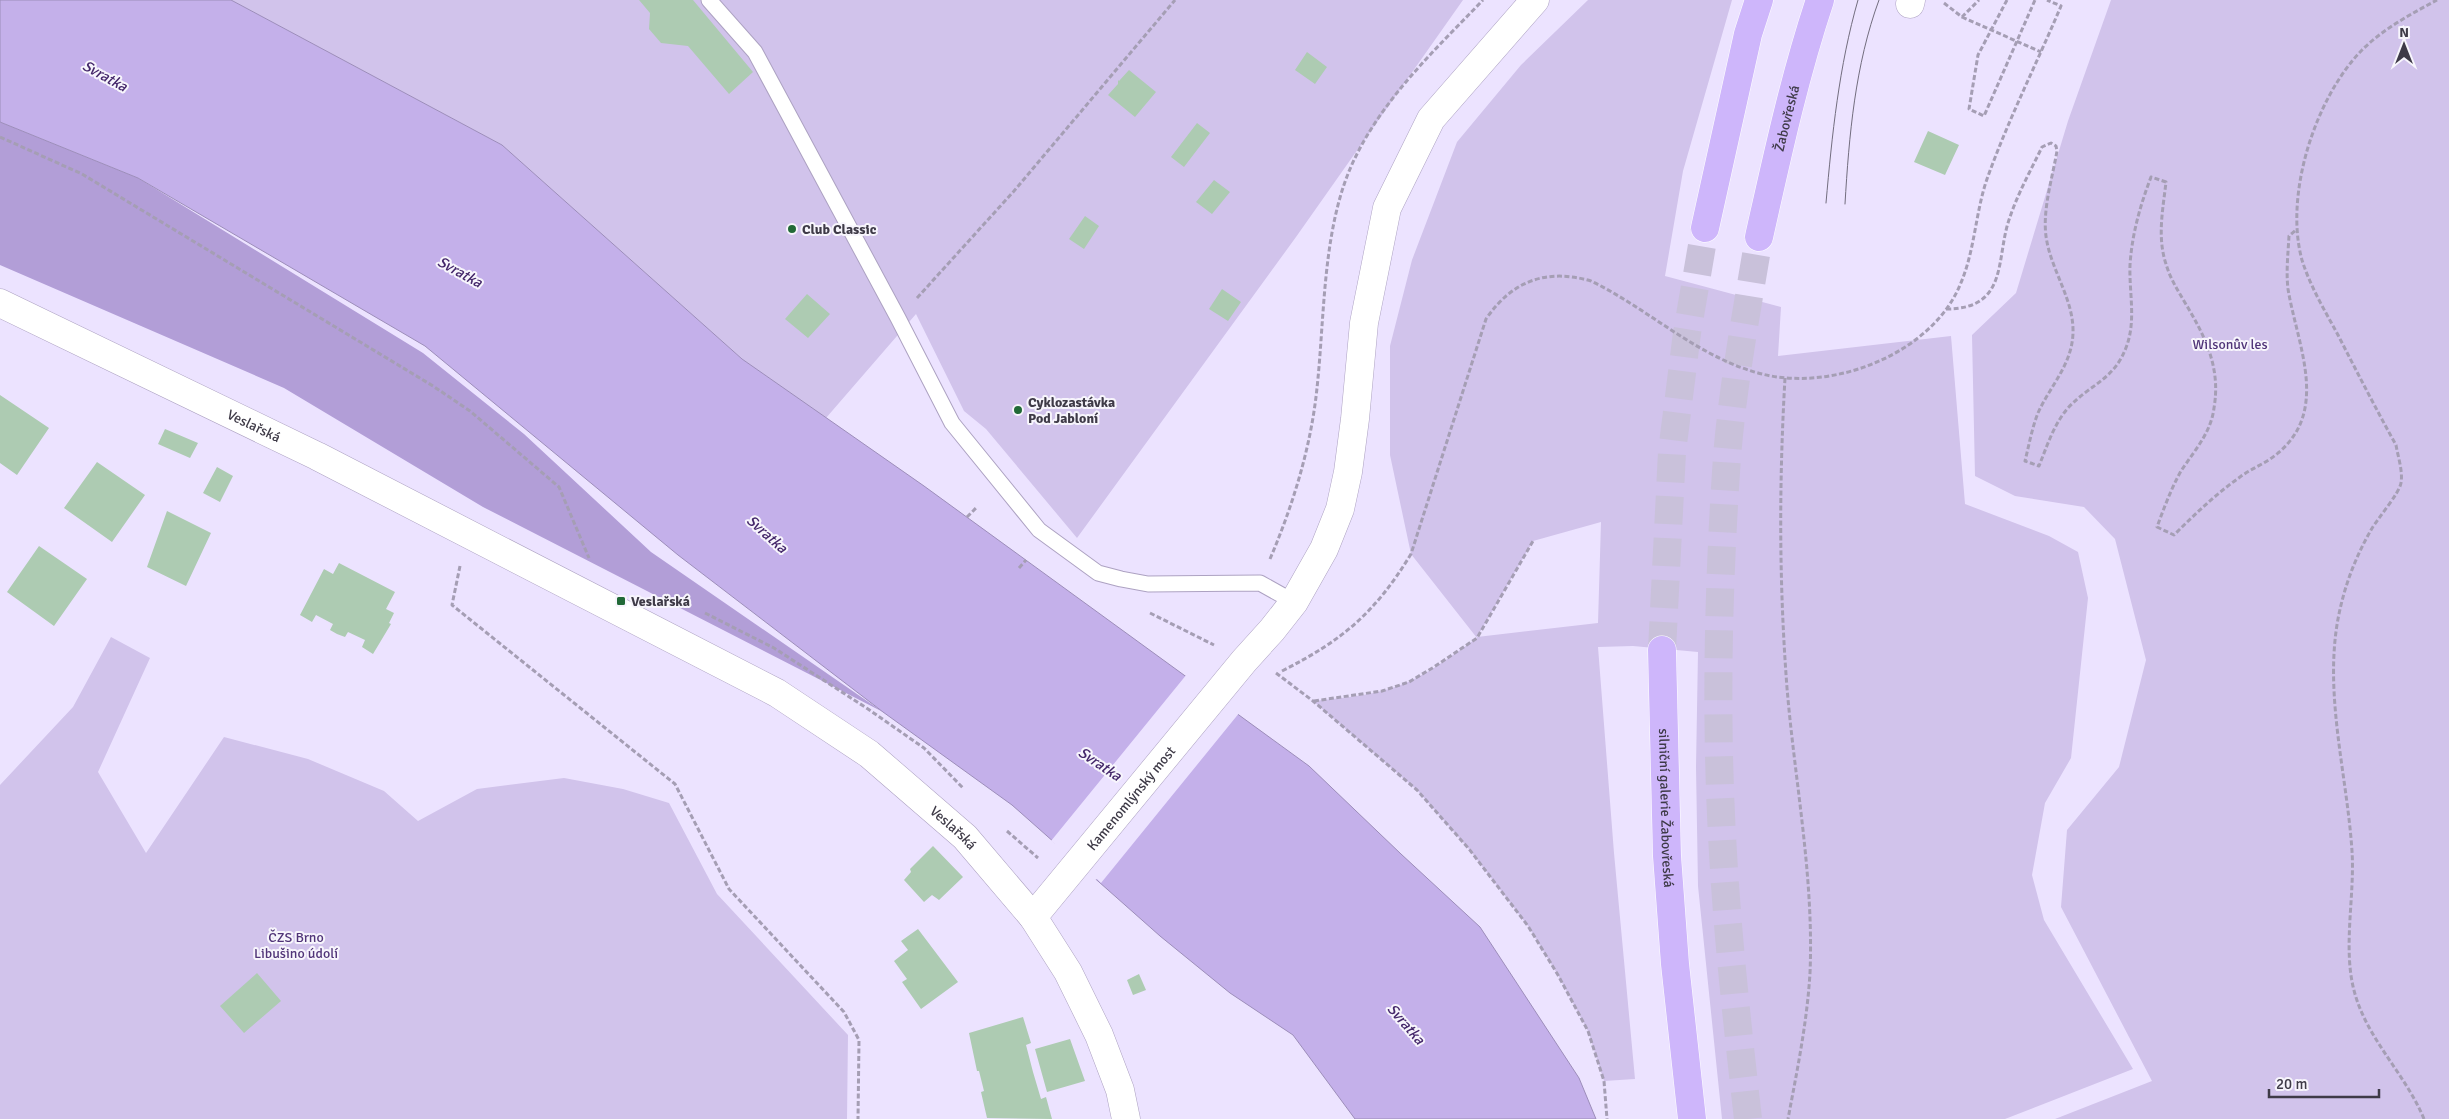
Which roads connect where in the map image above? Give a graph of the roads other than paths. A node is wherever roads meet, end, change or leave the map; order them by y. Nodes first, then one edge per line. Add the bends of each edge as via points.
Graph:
1 (709, 0) edge
2 (1535, 0) edge
3 (1759, 0) edge
4 (1820, 0) edge
5 (1705, 228) tunnel mouth
6 (1759, 237) tunnel mouth
7 (0, 303) edge
8 (1294, 602) junction
9 (1662, 650) tunnel mouth
10 (1033, 917) junction
11 (1126, 1119) edge
12 (1692, 1119) edge

1 - 8 lane via 755,52 952,423 1040,530 1098,573 1148,584 1260,583
2 - 8 street, Kamenomlýnský most via 1431,120 1387,208 1364,323 1355,419 1340,509 1324,549
3 - 5 highway via 1746,43
4 - 6 highway, Žabovřeská via 1781,137
7 - 10 street, Veslařská via 317,456 777,693 869,754 965,836
8 - 10 street, Kamenomlýnský most
9 - 12 highway, silniční galerie Žabovřeská via 1667,856
10 - 11 street, Veslařská via 1068,972 1099,1034 1120,1090

